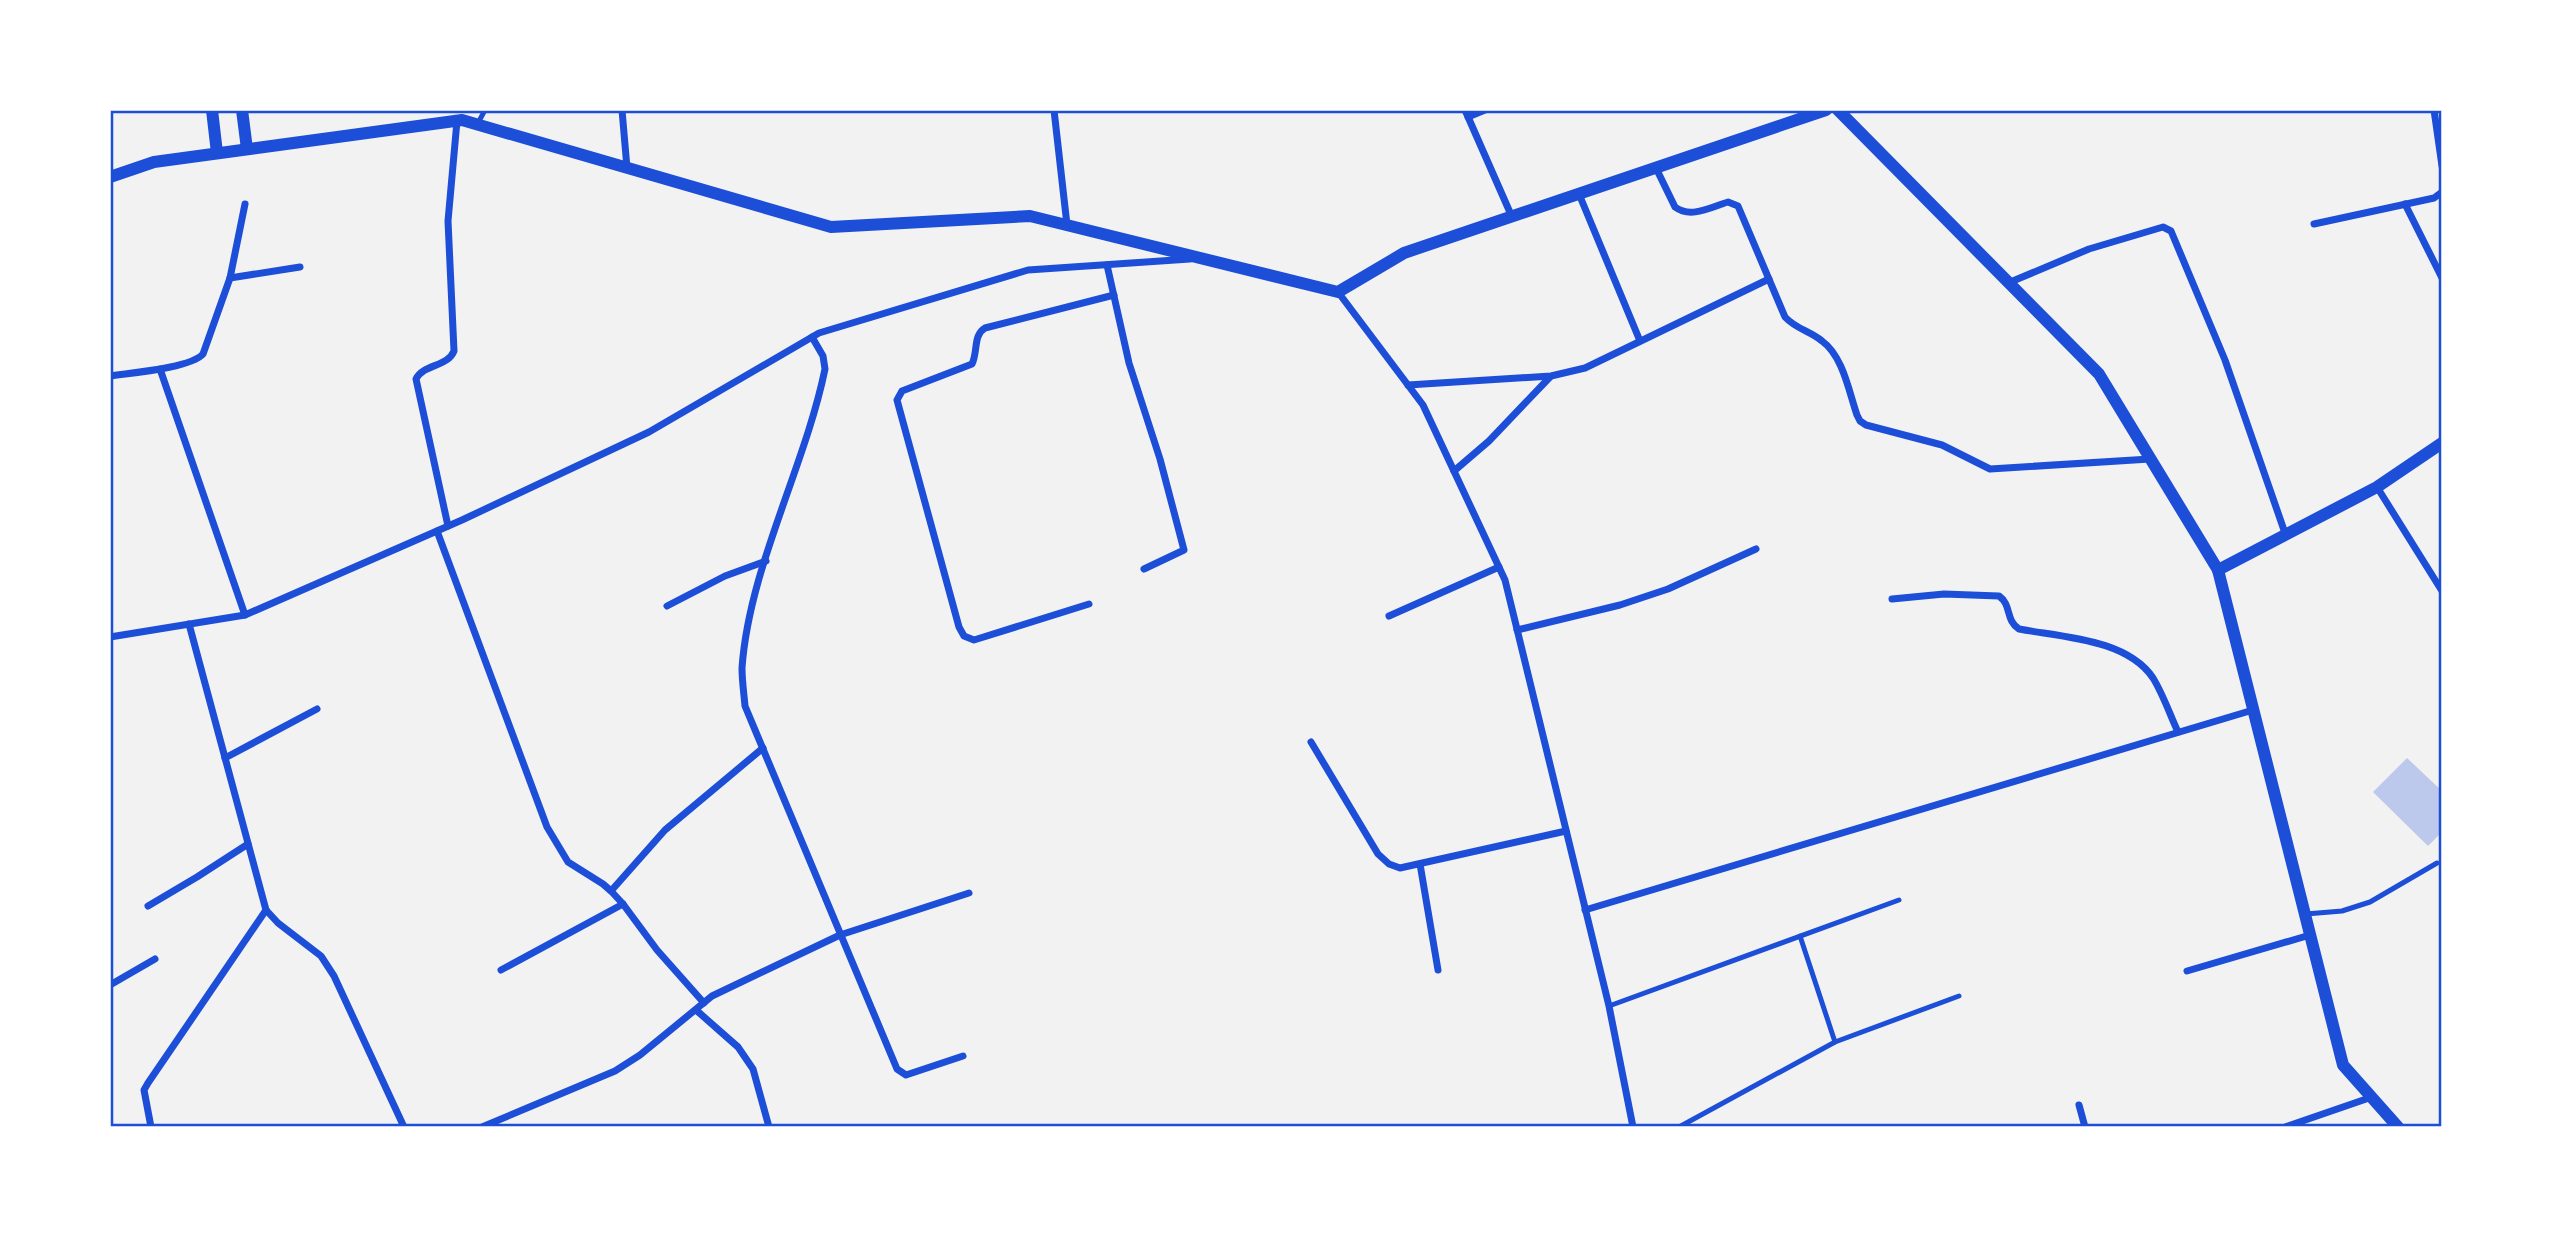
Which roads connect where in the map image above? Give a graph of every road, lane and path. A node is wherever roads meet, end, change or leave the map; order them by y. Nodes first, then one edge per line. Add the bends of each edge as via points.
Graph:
1 (212, 110) edge
2 (242, 110) edge
3 (485, 110) edge
4 (622, 110) edge
5 (1055, 110) edge
6 (1485, 110) edge
7 (1826, 110) edge
8 (1838, 110) edge
9 (2434, 110) edge
10 (1466, 114) edge
11 (457, 121) junction
12 (477, 125) junction
13 (247, 149) junction
14 (217, 153) junction
15 (2442, 166) edge
16 (627, 168) junction
17 (1656, 168) junction
18 (110, 177) edge
19 (2442, 192) edge
20 (1579, 194) junction
21 (245, 204) dead end
22 (2405, 204) junction
23 (1512, 217) junction
24 (2314, 224) dead end
25 (1067, 225) junction
26 (1201, 258) junction
27 (1107, 265) junction
28 (300, 267) dead end
29 (230, 278) junction
30 (2442, 278) edge
31 (1769, 279) junction
32 (2008, 283) junction
33 (1338, 292) junction
34 (1114, 295) junction
35 (812, 337) junction
36 (1640, 341) junction
37 (160, 369) junction
38 (110, 376) edge
39 (1551, 376) junction
40 (1408, 386) junction
41 (2442, 443) edge
42 (2150, 458) junction
43 (1454, 471) junction
44 (2378, 487) junction
45 (448, 527) junction
46 (437, 531) junction
47 (2285, 533) junction
48 (1756, 549) dead end
49 (766, 561) junction
50 (1499, 566) junction
51 (1144, 569) dead end
52 (2218, 570) junction
53 (2442, 592) edge
54 (1892, 599) dead end
55 (1089, 604) dead end
56 (667, 606) dead end
57 (245, 615) junction
58 (1389, 616) dead end
59 (190, 624) junction
60 (1517, 629) junction
61 (110, 637) edge
62 (317, 709) dead end
63 (2253, 710) junction
64 (2179, 732) junction
65 (1311, 742) dead end
66 (763, 748) junction
67 (225, 758) junction
68 (1566, 831) junction
69 (248, 844) junction
70 (2437, 863) dead end
71 (1420, 864) junction
72 (611, 891) junction
73 (969, 893) dead end
74 (1899, 900) dead end
75 (623, 904) junction
76 (148, 906) dead end
77 (1586, 909) junction
78 (266, 910) junction
79 (2305, 914) junction
80 (840, 934) junction
81 (2310, 935) junction
82 (1800, 936) junction
83 (155, 959) dead end
84 (500, 970) dead end
85 (1438, 970) dead end
86 (2187, 971) dead end
87 (110, 985) edge
88 (1959, 996) dead end
89 (704, 1003) junction
90 (1609, 1006) junction
91 (696, 1010) junction
92 (1835, 1042) junction
93 (963, 1056) dead end
94 (2371, 1097) junction
95 (2079, 1105) dead end
96 (151, 1127) edge
97 (404, 1127) edge
98 (482, 1127) edge
99 (769, 1127) edge
100 (1633, 1127) edge
101 (1679, 1127) edge
102 (2085, 1127) edge
103 (2285, 1127) edge
104 (2398, 1127) edge

1 - 14 street
2 - 13 street
3 - 12 lane
4 - 16 street
5 - 25 street
6 - 10 street
7 - 17 street
8 - 32 street
9 - 15 street
10 - 23 street
11 - 12 street
11 - 13 street
11 - 45 street via 448,221 454,351 451,359 419,372 416,379
12 - 16 street
13 - 14 street
14 - 18 street via 154,162
16 - 25 street via 831,227 1030,216
17 - 20 street
17 - 31 street via 1680,211 1691,213 1728,202 1738,206
19 - 22 street
20 - 23 street
20 - 36 street
21 - 29 street
22 - 24 street
22 - 30 street
23 - 33 street via 1404,253
25 - 26 street
26 - 27 street
26 - 33 street
27 - 34 street
27 - 35 street via 1028,270
28 - 29 street
29 - 37 street via 203,354 196,361
31 - 36 street
31 - 42 street via 1785,317 1794,327 1823,341 1833,353 1857,415 1867,425 1942,445 1990,469
32 - 42 street via 2099,374
32 - 47 street via 2089,249 2163,227 2171,230 2225,360
33 - 40 street
34 - 51 street via 1129,363 1184,550
34 - 55 street via 985,328 980,331 972,364 902,391 897,400 964,636 974,640
35 - 45 street via 649,432
35 - 49 street via 823,356 822,385
36 - 39 street via 1585,368
37 - 38 street
37 - 57 street
39 - 40 street
39 - 43 street
40 - 43 street via 1423,405
41 - 44 street
42 - 52 street
43 - 50 street
44 - 47 street
44 - 53 street
45 - 46 street
46 - 57 street
46 - 72 street via 547,827 568,862
47 - 52 street
48 - 60 street via 1668,589
49 - 56 street
49 - 66 street via 742,671 745,706
50 - 58 street
50 - 60 street
52 - 63 street
54 - 64 street via 1944,594 2000,596 2019,629 2124,652 2153,679
57 - 59 street
59 - 61 street
59 - 67 street
60 - 68 street
62 - 67 street
63 - 64 street
63 - 79 street
64 - 77 street
65 - 71 street via 1378,854 1400,868
66 - 72 street via 665,830
66 - 80 street
67 - 69 street
68 - 71 street
68 - 77 street
69 - 76 street
69 - 78 street
70 - 79 lane via 2370,902 2343,911
71 - 85 street
72 - 75 street
73 - 80 street
74 - 82 lane
75 - 84 street
75 - 89 street via 656,950
77 - 90 street
78 - 96 street via 144,1090
78 - 97 street via 321,956 334,976
79 - 81 street
80 - 89 street
80 - 93 street via 901,1074
81 - 86 street
81 - 94 street via 2343,1065
82 - 90 lane
82 - 92 lane
83 - 87 street
88 - 92 lane
89 - 91 street
90 - 100 street
91 - 98 street via 615,1071
91 - 99 street via 738,1047 753,1069
92 - 101 lane
94 - 103 street
94 - 104 street
95 - 102 street

